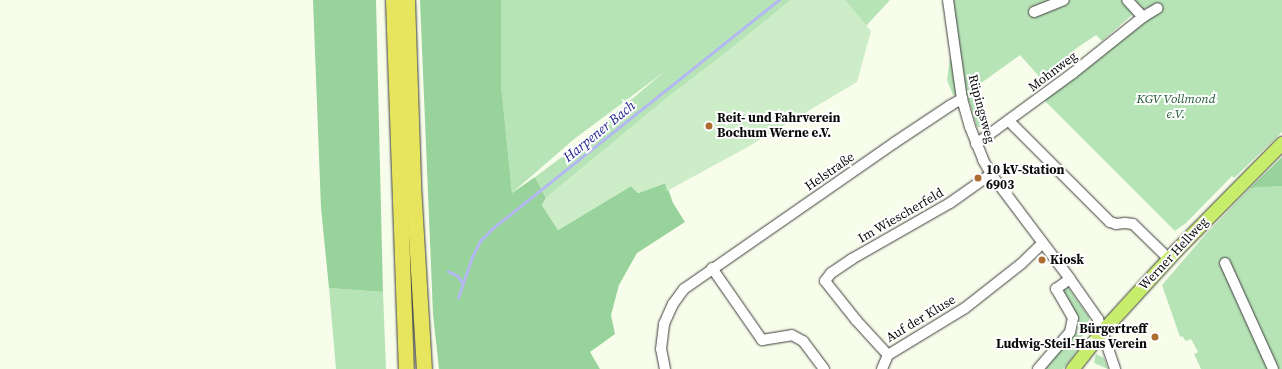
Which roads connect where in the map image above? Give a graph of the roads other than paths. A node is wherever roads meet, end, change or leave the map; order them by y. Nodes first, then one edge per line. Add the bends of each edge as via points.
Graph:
1 (393, 0) edge
2 (407, 0) edge
3 (948, 0) edge
4 (1064, 0) edge
5 (1127, 0) edge
6 (1158, 8) dead end
7 (1034, 12) dead end
8 (1143, 17) junction
9 (962, 99) junction
10 (1009, 121) junction
11 (1282, 143) edge
12 (976, 144) junction
13 (991, 174) junction
14 (1043, 243) junction
15 (1168, 258) junction
16 (1225, 263) dead end
17 (712, 268) junction
18 (1070, 279) junction
19 (825, 281) joint
20 (1102, 331) junction
21 (888, 355) junction
22 (406, 369) edge
23 (424, 369) edge
24 (665, 369) edge
25 (824, 369) edge
26 (882, 369) edge
27 (1038, 369) edge
28 (1072, 369) edge
29 (1115, 369) edge
30 (1273, 369) edge

1 - 22 highway
2 - 23 highway via 414,216
3 - 9 street, Rüpingsweg
4 - 7 street
5 - 8 street
6 - 8 street, Mohnweg
8 - 10 street, Mohnweg
9 - 12 street, Rüpingsweg
9 - 17 street, Helstraße
10 - 12 street, Mohnweg
10 - 15 street via 1110,222 1133,224
11 - 15 main road, Werner Hellweg
12 - 13 street, Rüpingsweg
13 - 14 street, Rüpingsweg
13 - 19 street, Im Wiescherfeld via 950,203 841,266 826,277
14 - 18 street, Rüpingsweg
14 - 21 street, Auf der Kluse via 965,308
15 - 20 main road, Werner Hellweg
16 - 30 street
17 - 24 street, Helstraße via 684,289 673,304 661,336
17 - 25 street via 762,340 792,335 803,342
18 - 20 street, Rüpingsweg via 1098,319
18 - 27 street via 1056,288 1073,318 1070,332
19 - 21 street, Auf der Kluse
20 - 28 main road, Werner Hellweg
20 - 29 street, Rüpingsweg
21 - 26 street

